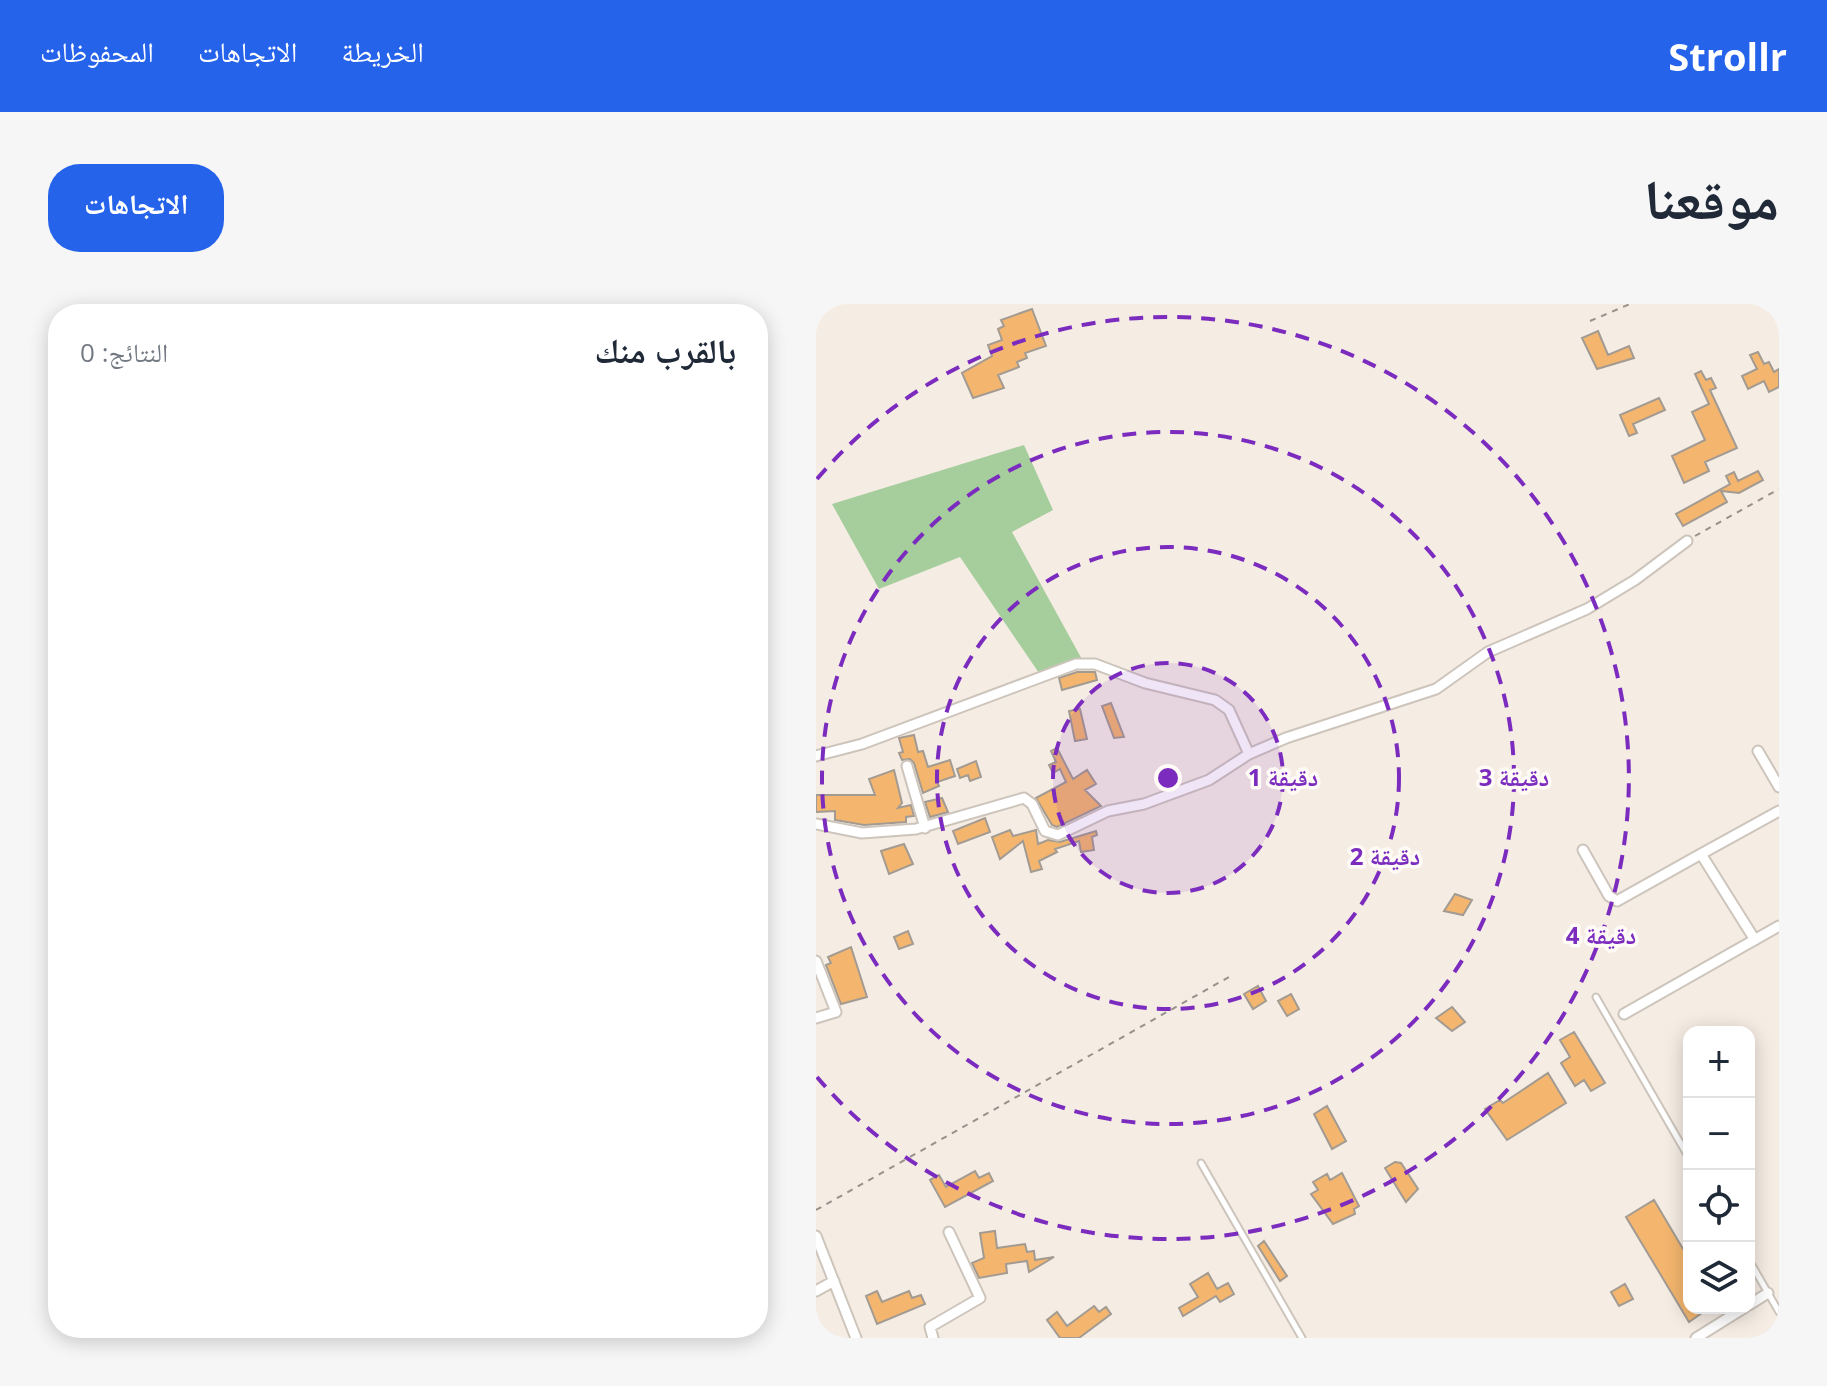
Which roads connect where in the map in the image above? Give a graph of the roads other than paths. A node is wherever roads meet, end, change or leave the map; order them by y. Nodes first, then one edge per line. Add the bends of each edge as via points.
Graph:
1 (1687, 541) road end
2 (1758, 751) dead end
3 (1249, 754) junction
4 (816, 756) edge
5 (907, 766) dead end
6 (1779, 787) edge
7 (1779, 811) edge
8 (816, 824) edge
9 (925, 828) junction
10 (1583, 850) dead end
11 (1701, 854) junction
12 (1779, 926) edge
13 (1755, 940) junction
14 (816, 961) edge
15 (1596, 997) dead end
16 (1624, 1014) dead end
17 (816, 1018) edge
18 (1683, 1148) edge
19 (1201, 1163) dead end
20 (949, 1232) dead end
21 (816, 1236) edge
22 (1755, 1270) edge
23 (834, 1281) junction
24 (816, 1291) edge
25 (1768, 1293) junction
26 (1755, 1301) edge
27 (1779, 1312) edge
28 (1734, 1314) edge
29 (856, 1338) edge
30 (933, 1338) edge
31 (1302, 1338) edge
32 (1696, 1338) edge

1 - 3 street via 1599,602 1498,647 1436,689
2 - 6 street
3 - 4 street via 1221,703 1084,663
3 - 9 street via 1209,780 1108,811 1058,835 1045,831 1024,798
5 - 9 street
7 - 11 street
8 - 9 street via 862,833
10 - 11 street via 1617,901
11 - 13 street
12 - 13 street
13 - 16 street
14 - 17 street via 836,1012
15 - 18 lane
19 - 31 lane
20 - 30 street via 980,1298 930,1327
21 - 23 street
22 - 25 lane
23 - 24 street
23 - 29 street
25 - 26 street
25 - 27 lane
28 - 32 street

